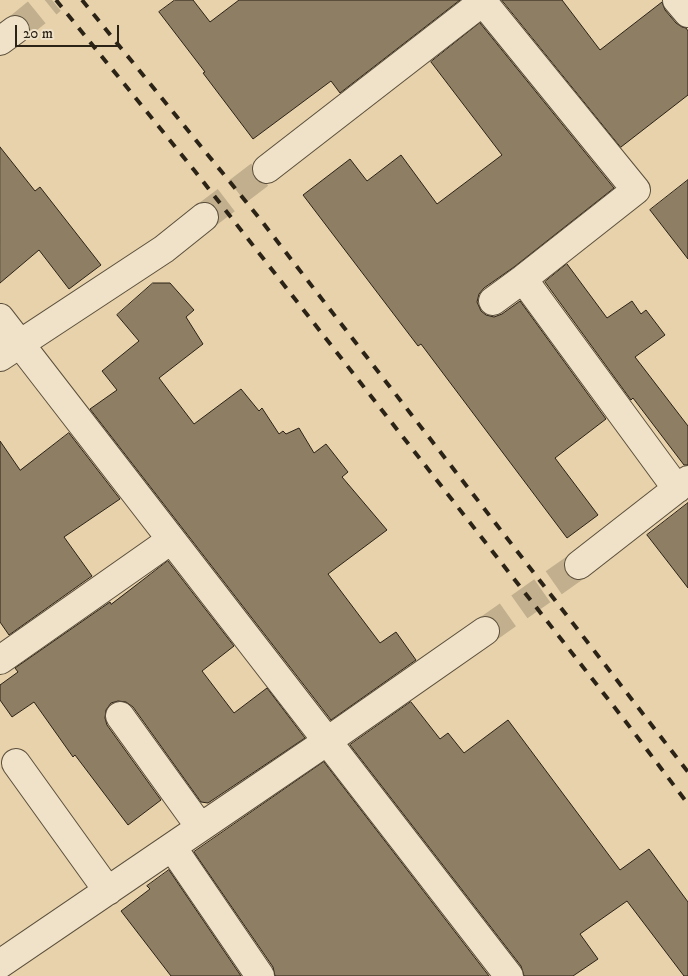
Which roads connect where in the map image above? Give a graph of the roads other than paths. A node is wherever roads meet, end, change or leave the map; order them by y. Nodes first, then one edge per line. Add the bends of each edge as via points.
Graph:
1 (678, 0) edge
2 (484, 1) edge
3 (688, 14) edge
4 (267, 169) tunnel mouth
5 (204, 217) tunnel mouth
6 (523, 279) junction
7 (493, 301) dead end
8 (0, 318) edge
9 (10, 350) edge
10 (682, 484) edge
11 (171, 540) junction
12 (579, 565) tunnel mouth
13 (485, 631) tunnel mouth
14 (0, 660) edge
15 (120, 716) dead end
16 (326, 742) junction
17 (16, 763) dead end
18 (200, 828) junction
19 (172, 847) junction
20 (108, 891) junction
21 (0, 964) edge
22 (260, 976) edge
23 (509, 976) edge

1 - 3 street
2 - 4 street
2 - 6 street via 636,190
5 - 9 street via 164,249
6 - 7 street
6 - 10 street
8 - 9 street
9 - 11 street
10 - 12 street
11 - 14 street
11 - 16 street
13 - 16 street
15 - 18 street
16 - 18 street
16 - 23 street
17 - 20 street
18 - 19 street
19 - 20 street
19 - 22 street
20 - 21 street

